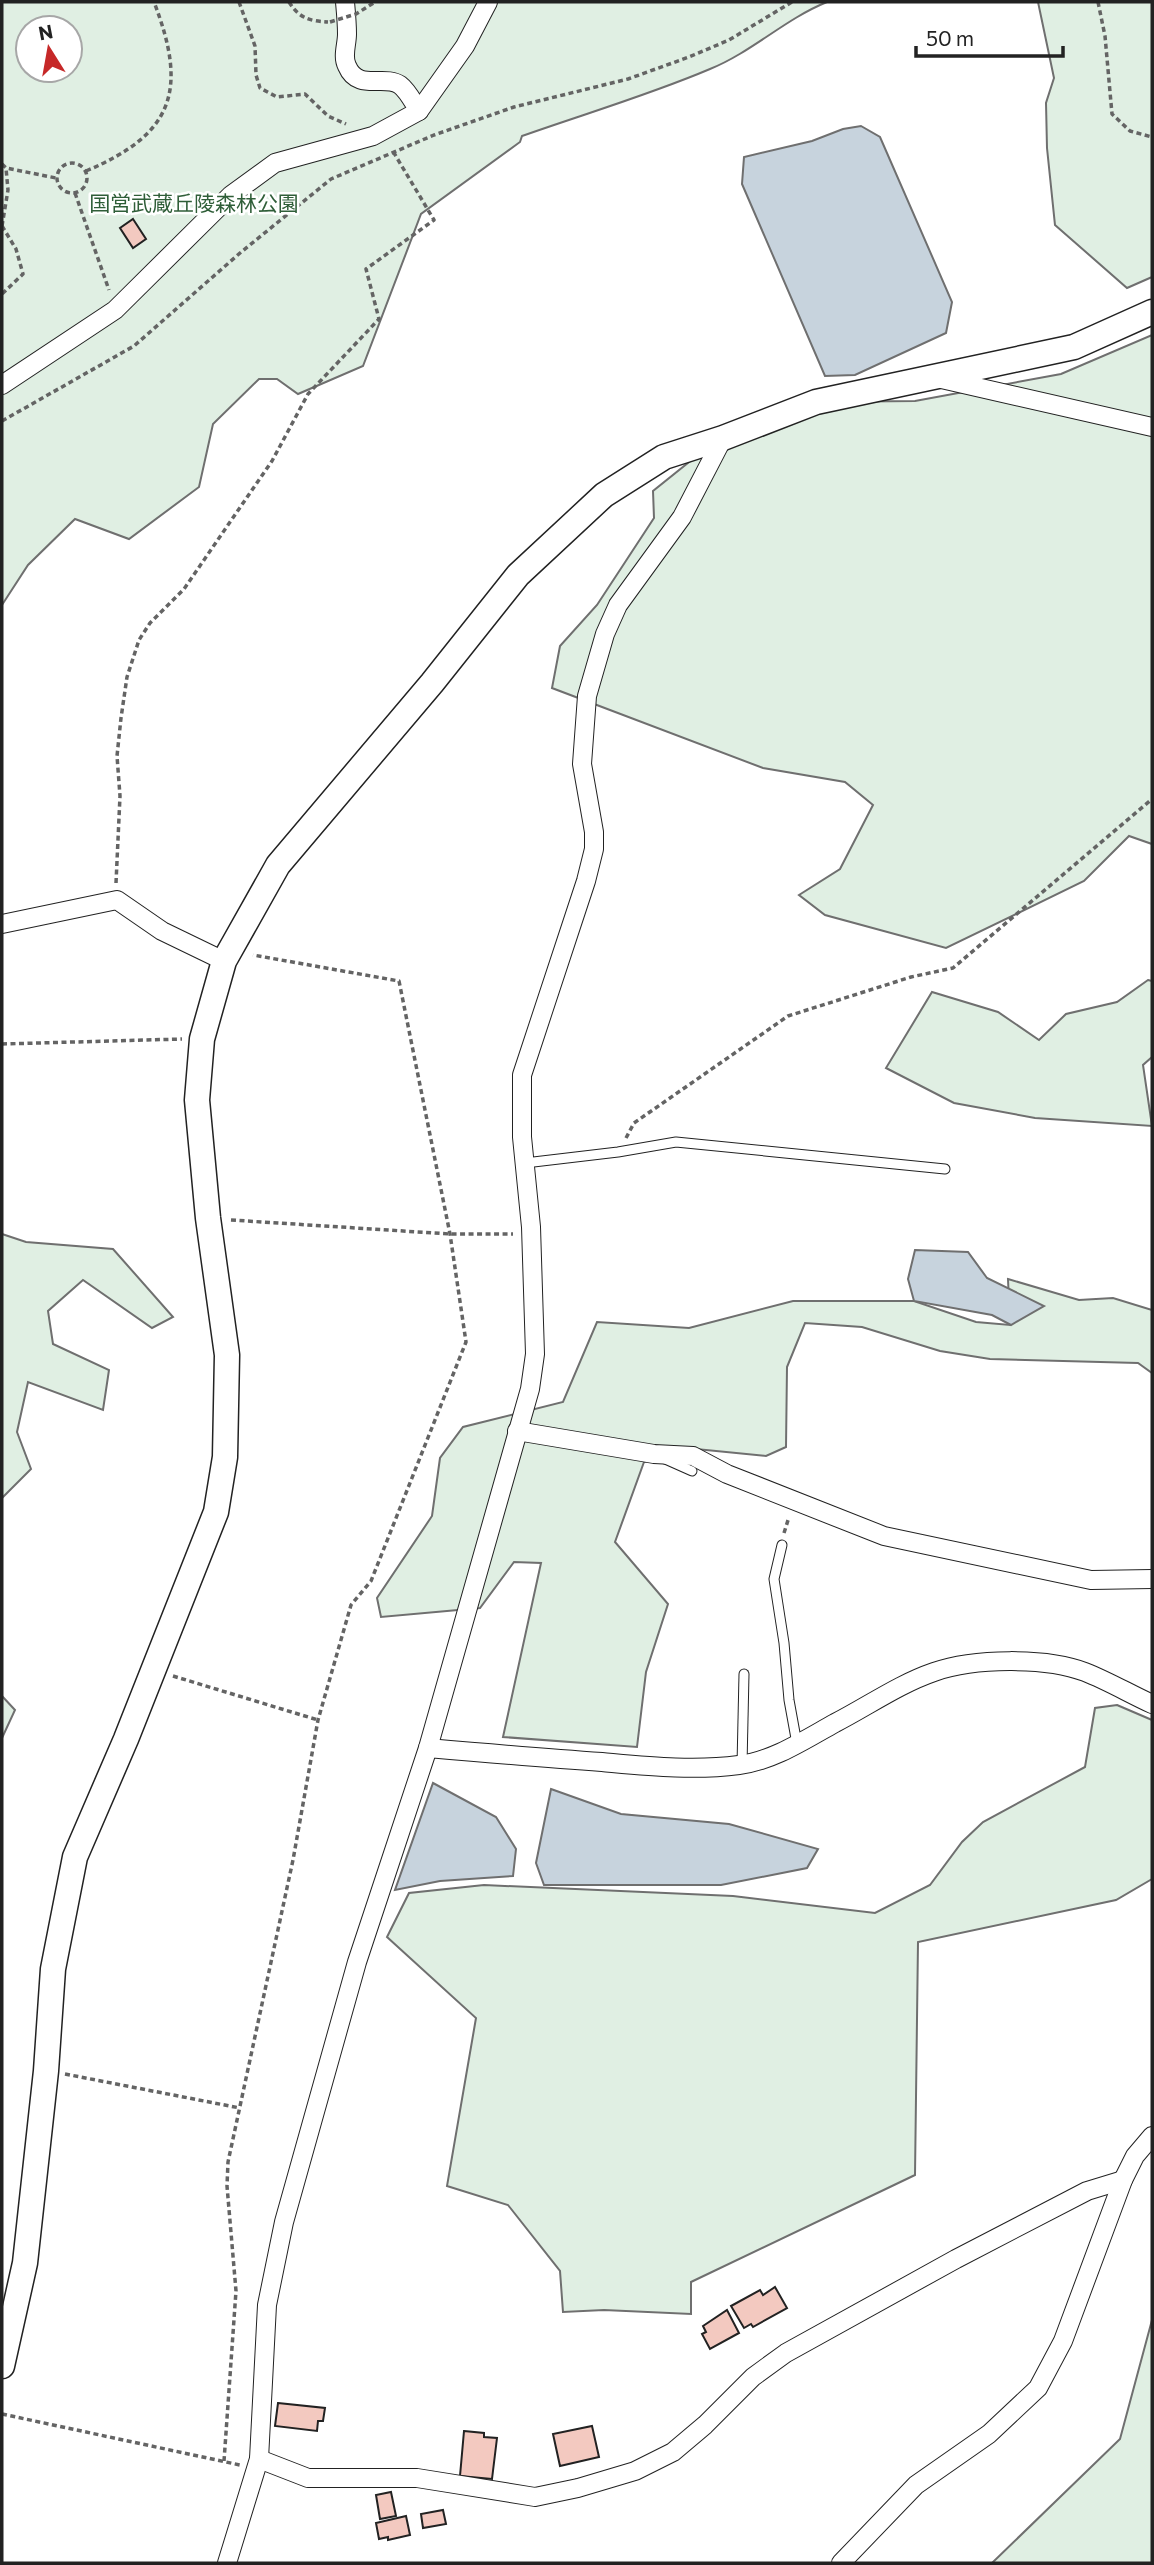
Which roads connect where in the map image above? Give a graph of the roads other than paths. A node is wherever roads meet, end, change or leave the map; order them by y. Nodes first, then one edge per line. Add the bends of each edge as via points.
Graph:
1 (345, 2) edge
2 (488, 2) edge
3 (419, 111) junction
4 (1152, 312) edge
5 (930, 376) junction
6 (2, 385) edge
7 (1152, 427) edge
8 (723, 438) junction
9 (2, 924) edge
10 (227, 956) junction
11 (525, 1163) junction
12 (945, 1169) dead end
13 (517, 1431) junction
14 (654, 1454) junction
15 (692, 1471) dead end
16 (782, 1545) road end
17 (1152, 1579) edge
18 (744, 1674) dead end
19 (1152, 1704) edge
20 (797, 1744) junction
21 (428, 1748) junction
22 (742, 1765) junction
23 (1152, 2136) edge
24 (1124, 2180) junction
25 (2, 2366) edge
26 (258, 2464) junction
27 (227, 2563) edge
28 (841, 2563) edge

1 - 3 street via 347,66 364,80 390,80 400,85
2 - 3 street via 465,46
3 - 6 street via 373,136 275,163 231,195 116,310
4 - 5 street via 1074,347
5 - 7 street
5 - 8 street via 816,402
8 - 10 street via 664,457 604,495 518,575 278,865
8 - 11 street via 682,517 618,605 587,695 582,764 594,849 522,1075
9 - 10 street via 117,900 162,931
10 - 25 street via 202,1039 197,1100 227,1355 225,1457 216,1512 75,1857 53,1969 25,2263
11 - 12 lane via 676,1142
11 - 13 street via 535,1354
13 - 14 street
13 - 21 street
14 - 15 lane
14 - 17 street via 692,1456 884,1536 1091,1580
16 - 20 lane via 774,1579
18 - 22 lane
19 - 20 street via 1084,1672 1049,1663 979,1664 936,1671
20 - 22 street
21 - 22 street via 659,1766
21 - 26 street via 358,1962 284,2222 267,2305
23 - 24 street via 1135,2156
24 - 26 street via 1087,2191 786,2353 673,2452 635,2471 535,2497 418,2478 307,2478
24 - 28 street via 1063,2340 1038,2388 989,2434 916,2485
26 - 27 street

